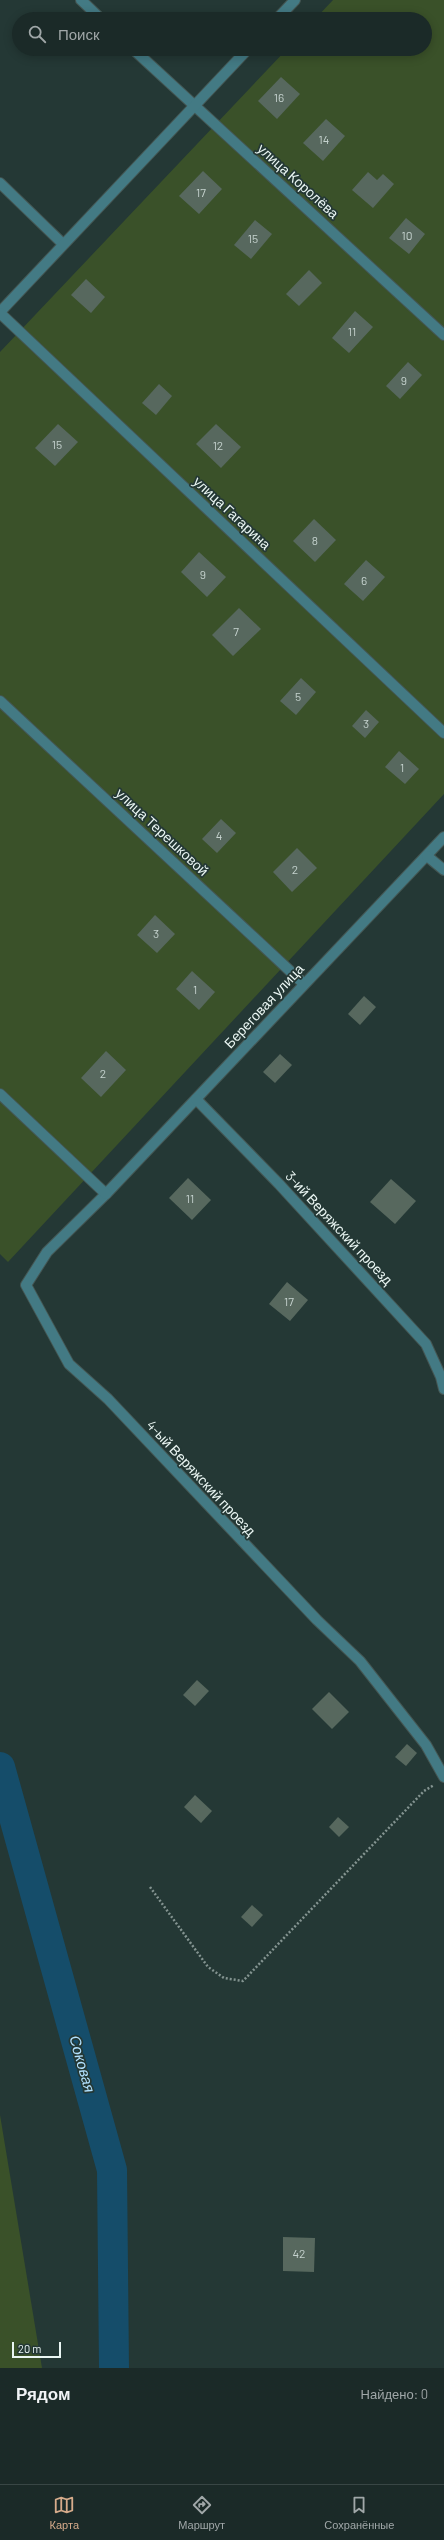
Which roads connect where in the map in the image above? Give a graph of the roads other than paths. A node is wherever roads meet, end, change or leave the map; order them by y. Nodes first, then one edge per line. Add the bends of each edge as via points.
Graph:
1 (81, 0) edge
2 (295, 0) edge
3 (94, 12) edge
4 (284, 12) edge
5 (140, 56) edge
6 (241, 56) edge
7 (194, 106) junction
8 (0, 183) edge
9 (63, 244) junction
10 (0, 312) edge
11 (444, 335) edge
12 (0, 701) edge
13 (444, 733) edge
14 (444, 837) edge
15 (427, 856) junction
16 (444, 870) edge
17 (304, 984) junction
18 (0, 1094) edge
19 (196, 1099) junction
20 (106, 1194) junction
21 (444, 1389) edge
22 (441, 1780) edge

1 - 3 street
2 - 4 street
5 - 7 street, улица Королёва
6 - 7 street
7 - 9 street
7 - 11 street, улица Королёва
8 - 9 street
9 - 10 street
10 - 13 street, улица Гагарина
12 - 17 street, улица Терешковой
14 - 15 street, Береговая улица
15 - 16 street
15 - 17 street, Береговая улица
17 - 19 street, Береговая улица
18 - 20 street
19 - 20 street, Береговая улица
19 - 21 street, 3-ий Веряжский проезд via 279,1184 426,1344
20 - 22 street, 4-ый Веряжский проезд via 47,1252 26,1285 69,1364 108,1400 317,1620 360,1661 426,1745

